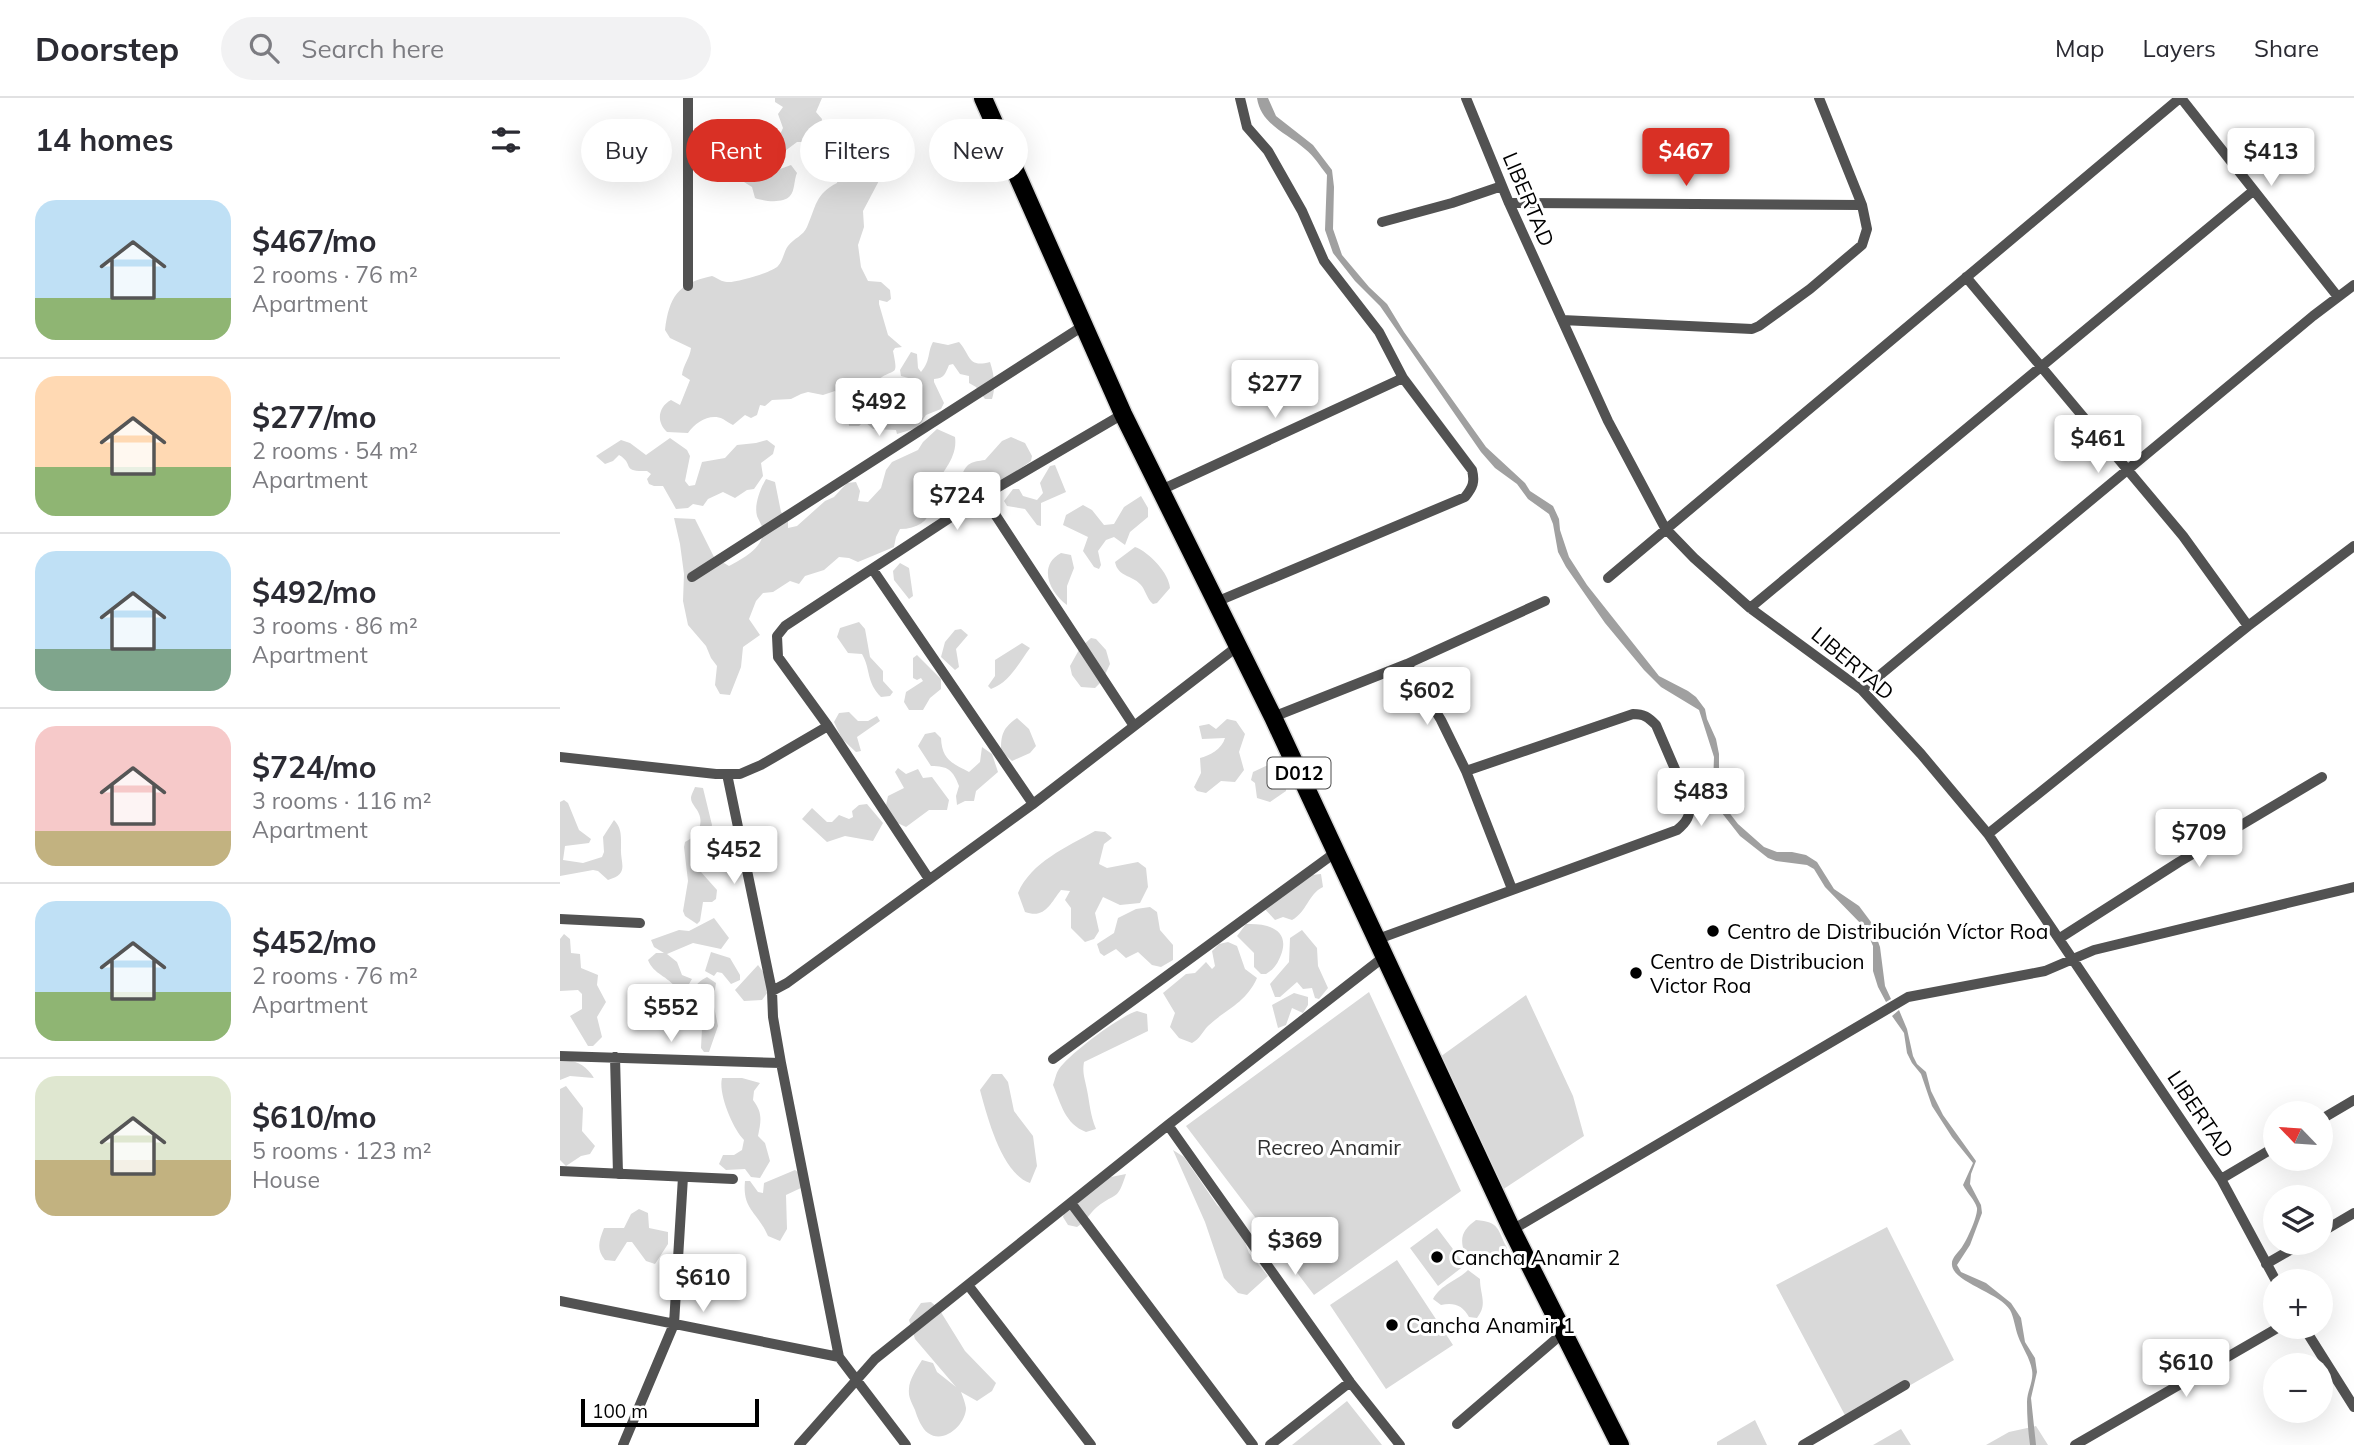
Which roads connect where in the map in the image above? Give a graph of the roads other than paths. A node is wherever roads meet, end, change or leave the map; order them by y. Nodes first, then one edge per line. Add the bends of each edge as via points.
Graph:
1 (688, 98) edge
2 (983, 98) edge
3 (1240, 98) edge
4 (1466, 98) edge
5 (1819, 98) edge
6 (2180, 98) edge
7 (1502, 186) junction
8 (2253, 191) junction
9 (1509, 203) junction
10 (1862, 205) junction
11 (1382, 222) dead end
12 (1966, 277) junction
13 (2354, 285) edge
14 (688, 286) dead end
15 (2338, 297) junction
16 (1563, 320) junction
17 (1083, 326) junction
18 (2040, 367) junction
19 (1403, 378) junction
20 (1123, 414) junction
21 (2129, 471) junction
22 (1161, 490) junction
23 (983, 496) junction
24 (1665, 528) junction
25 (2354, 546) edge
26 (873, 569) junction
27 (692, 577) dead end
28 (1608, 578) dead end
29 (1545, 601) dead end
30 (1216, 602) junction
31 (1749, 608) junction
32 (2248, 626) junction
33 (1238, 646) junction
34 (1407, 664) junction
35 (1862, 690) junction
36 (1273, 717) junction
37 (828, 726) junction
38 (1135, 726) junction
39 (560, 757) edge
40 (1466, 771) junction
41 (727, 774) junction
42 (2322, 777) dead end
43 (1033, 804) junction
44 (1988, 834) junction
45 (1336, 852) junction
46 (929, 879) junction
47 (2354, 887) edge
48 (1511, 889) junction
49 (560, 919) edge
50 (640, 923) dead end
51 (2060, 939) junction
52 (1381, 948) junction
53 (2074, 959) junction
54 (772, 991) junction
55 (560, 1056) edge
56 (615, 1057) junction
57 (1053, 1059) dead end
58 (781, 1063) junction
59 (2354, 1100) edge
60 (2333, 1112) edge
61 (1168, 1125) junction
62 (2263, 1154) edge
63 (560, 1171) edge
64 (618, 1174) junction
65 (683, 1177) junction
66 (733, 1179) dead end
67 (2221, 1179) junction
68 (1071, 1203) junction
69 (2354, 1213) edge
70 (2333, 1225) edge
71 (1512, 1230) junction
72 (2282, 1255) edge
73 (2266, 1264) junction
74 (2269, 1269) edge
75 (968, 1285) junction
76 (560, 1301) edge
77 (674, 1324) junction
78 (1563, 1333) junction
79 (2263, 1336) edge
80 (2311, 1339) edge
81 (839, 1357) junction
82 (856, 1381) junction
83 (1350, 1382) junction
84 (1905, 1385) dead end
85 (2354, 1407) edge
86 (1457, 1424) dead end
87 (623, 1445) edge
88 (799, 1445) edge
89 (906, 1445) edge
90 (1091, 1445) edge
91 (1252, 1445) edge
92 (1270, 1445) edge
93 (1400, 1445) edge
94 (1620, 1445) edge
95 (1803, 1445) edge
96 (2075, 1445) edge

1 - 14 street
2 - 17 main road, D012
3 - 19 street via 1247,127 1268,151 1324,261 1379,332
4 - 7 street, LIBERTAD
5 - 10 street
6 - 8 street
6 - 12 street
7 - 9 street, LIBERTAD
7 - 11 street
8 - 15 street
8 - 18 street
9 - 10 street
9 - 16 street, LIBERTAD
10 - 16 street via 1867,229 1862,245 1759,326 1739,329
12 - 18 street
12 - 24 street
13 - 15 street
15 - 21 street
16 - 24 street, LIBERTAD via 1608,421
17 - 20 main road, D012
17 - 27 street
18 - 21 street
18 - 31 street
19 - 22 street
19 - 30 street via 1472,470 1473,488 1465,497
20 - 22 main road, D012
20 - 23 street
21 - 32 street
21 - 35 street
22 - 30 main road, D012
23 - 26 street
23 - 38 street
24 - 28 street
24 - 31 street, LIBERTAD
25 - 32 street
26 - 37 street via 785,626 777,636 778,657
26 - 43 street
29 - 34 street
30 - 33 main road, D012
31 - 35 street, LIBERTAD
32 - 44 street
33 - 36 main road, D012
33 - 38 street
34 - 36 street
34 - 40 street
35 - 44 street, LIBERTAD
36 - 45 main road, D012
37 - 41 street via 761,765
37 - 46 street
38 - 43 street
39 - 41 street
40 - 48 street
40 - 48 street via 1640,714 1656,725 1690,804 1685,823 1677,830
41 - 54 street
42 - 51 street
43 - 46 street
44 - 51 street, LIBERTAD
45 - 52 main road, D012
45 - 57 street
46 - 54 street
47 - 53 street via 2094,950
48 - 52 street
49 - 50 street
51 - 53 street, LIBERTAD
52 - 61 street
52 - 71 main road, D012
53 - 67 street, LIBERTAD
53 - 71 street via 2046,971 1908,997
54 - 58 street
55 - 56 street
56 - 58 street
56 - 64 street
58 - 81 street
59 - 60 street
61 - 68 street
61 - 83 street
62 - 67 street
63 - 64 street
64 - 65 street
65 - 66 street
65 - 77 street
67 - 73 street, LIBERTAD
68 - 75 street
68 - 91 street
69 - 70 street
71 - 78 main road, D012
72 - 73 street
73 - 74 street, LIBERTAD
75 - 82 street via 875,1359
75 - 90 street
76 - 77 street
77 - 81 street
77 - 87 street
78 - 86 street
78 - 94 main road, D012
79 - 96 street
80 - 85 street
81 - 82 street
82 - 88 street
82 - 89 street
83 - 92 street
83 - 93 street
84 - 95 street

